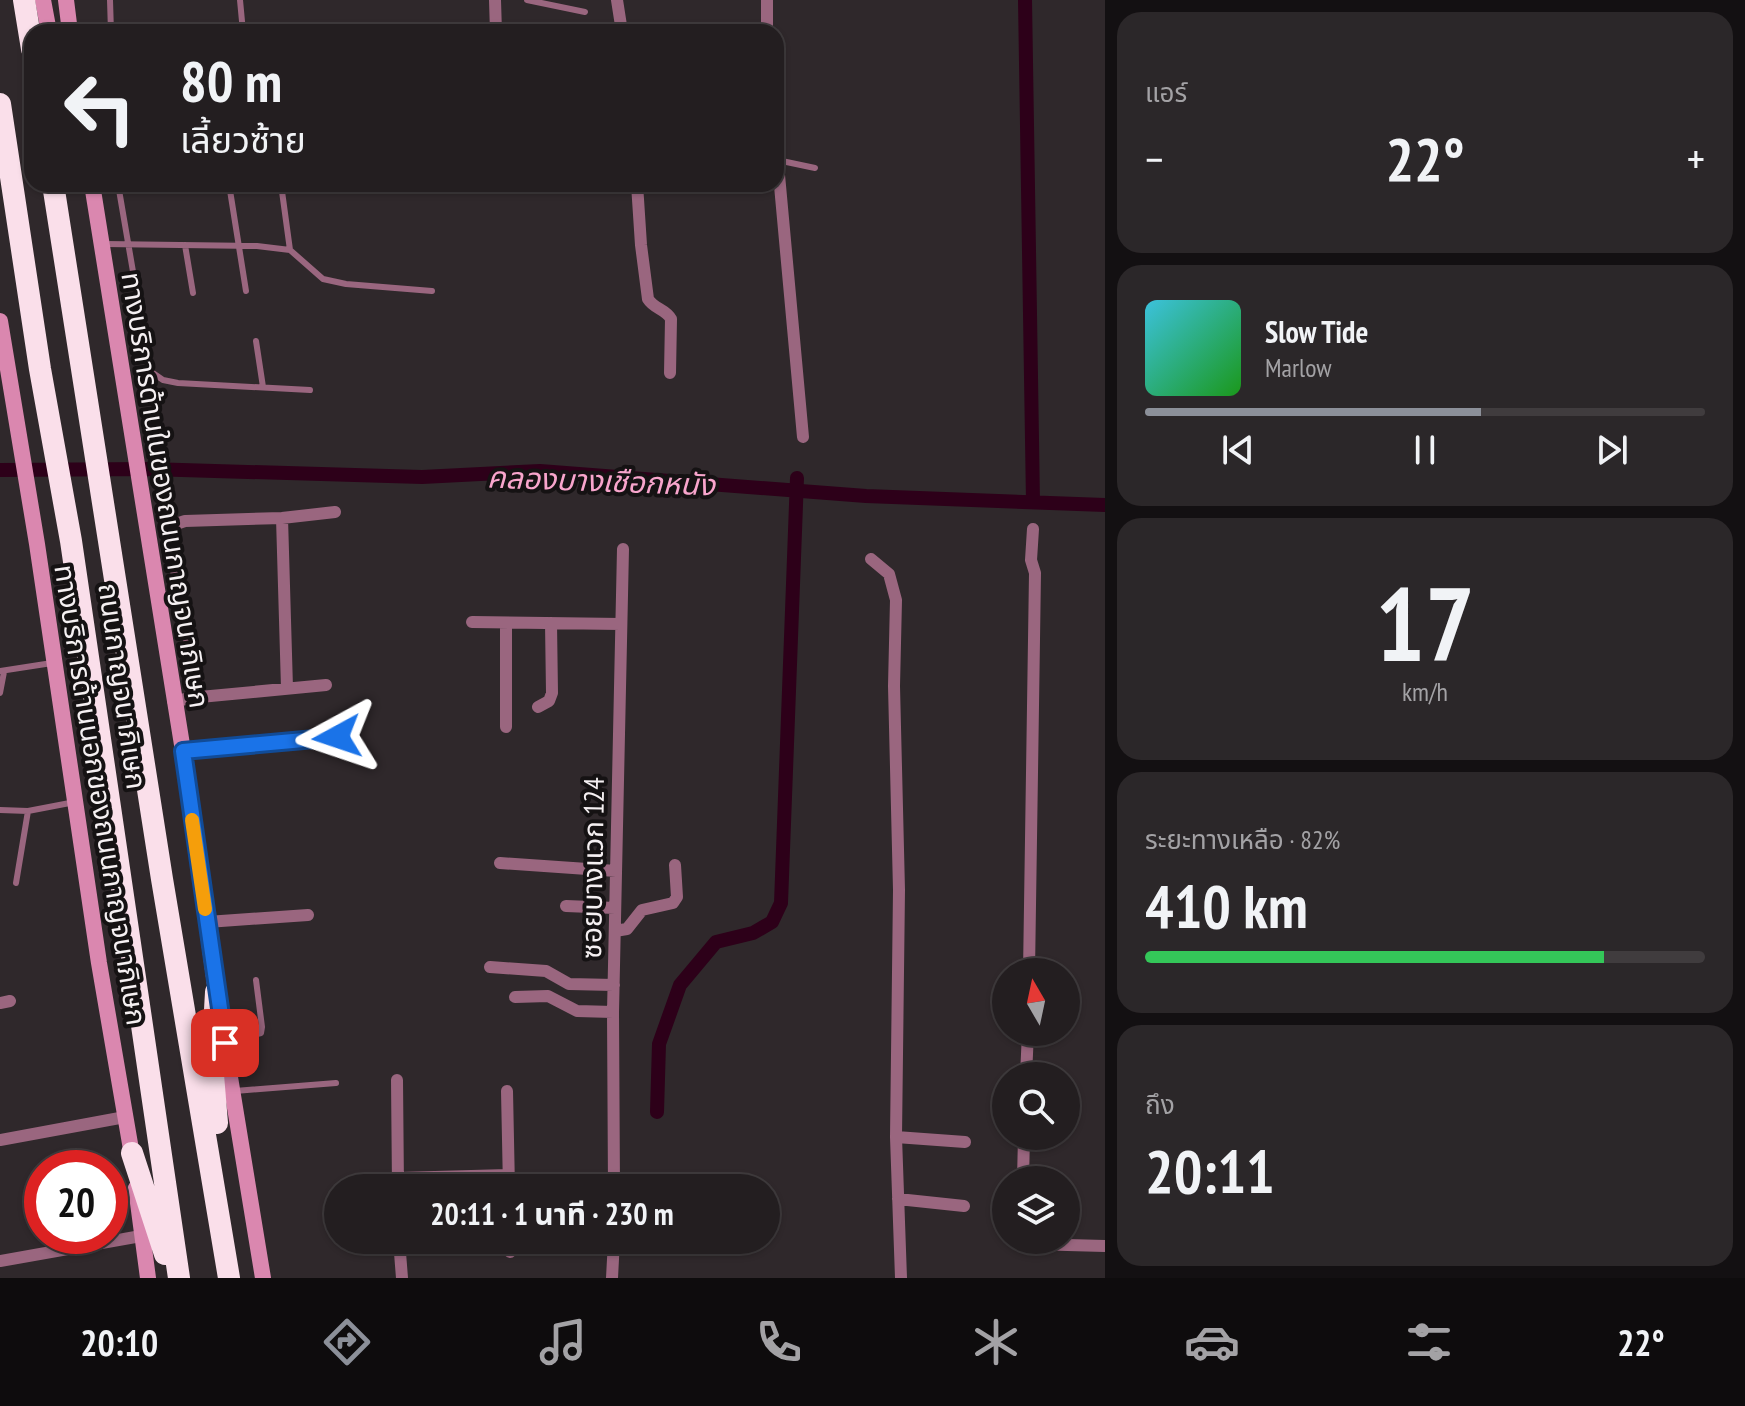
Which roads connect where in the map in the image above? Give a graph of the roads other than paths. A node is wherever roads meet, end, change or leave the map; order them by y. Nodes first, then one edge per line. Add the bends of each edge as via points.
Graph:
1 (24, 0) edge
2 (43, 0) edge
3 (66, 0) edge
4 (110, 0) edge
5 (240, 0) edge
6 (495, 0) edge
7 (527, 0) edge
8 (617, 0) edge
9 (767, 0) edge
10 (585, 12) dead end
11 (28, 24) edge
12 (48, 24) edge
13 (69, 24) edge
14 (111, 24) edge
15 (242, 24) edge
16 (496, 24) edge
17 (621, 24) edge
18 (767, 24) edge
19 (0, 104) edge
20 (784, 161) edge
21 (815, 168) dead end
22 (54, 192) edge
23 (93, 192) edge
24 (119, 192) edge
25 (230, 192) edge
26 (282, 192) edge
27 (638, 192) edge
28 (780, 192) edge
29 (101, 244) junction
30 (128, 244) junction
31 (185, 245) junction
32 (238, 246) junction
33 (290, 250) junction
34 (246, 291) dead end
35 (432, 291) dead end
36 (193, 293) dead end
37 (0, 321) edge
38 (256, 341) dead end
39 (670, 373) dead end
40 (263, 387) junction
41 (310, 390) dead end
42 (803, 437) dead end
43 (335, 512) dead end
44 (282, 518) junction
45 (1033, 529) dead end
46 (623, 549) dead end
47 (871, 559) dead end
48 (472, 622) dead end
49 (551, 623) junction
50 (506, 624) junction
51 (621, 624) junction
52 (54, 663) junction
53 (2, 672) edge
54 (326, 685) dead end
55 (287, 688) junction
56 (0, 693) edge
57 (200, 697) junction
58 (173, 701) junction
59 (538, 707) dead end
60 (506, 727) dead end
61 (337, 737) dead end
62 (183, 751) junction
63 (75, 802) junction
64 (0, 810) edge
65 (28, 811) junction
66 (500, 863) dead end
67 (675, 865) dead end
68 (616, 871) junction
69 (16, 883) dead end
70 (566, 906) dead end
71 (615, 908) junction
72 (308, 915) dead end
73 (207, 922) junction
74 (615, 931) junction
75 (1029, 958) edge
76 (490, 967) dead end
77 (256, 980) dead end
78 (614, 985) junction
79 (216, 992) junction
80 (515, 997) dead end
81 (613, 1012) junction
82 (225, 1043) junction
83 (397, 1080) dead end
84 (336, 1083) dead end
85 (233, 1091) junction
86 (507, 1091) dead end
87 (125, 1117) junction
88 (896, 1137) junction
89 (0, 1140) edge
90 (965, 1142) dead end
91 (132, 1153) junction
92 (398, 1174) edge
93 (508, 1174) edge
94 (614, 1174) edge
95 (898, 1199) junction
96 (964, 1206) dead end
97 (219, 1211) junction
98 (141, 1236) junction
99 (1080, 1246) edge
100 (1105, 1246) edge
101 (400, 1254) edge
102 (613, 1254) edge
103 (0, 1261) edge
104 (148, 1278) edge
105 (172, 1278) edge
106 (179, 1278) edge
107 (229, 1278) edge
108 (263, 1278) edge
109 (402, 1278) edge
110 (612, 1278) edge
111 (901, 1278) edge

1 - 11 highway
2 - 12 main road
3 - 13 main road
4 - 14 lane
5 - 15 lane
6 - 16 street
7 - 10 lane
8 - 17 street
9 - 18 street
19 - 106 highway, ถนนกาญจนาภิเษก via 71,541
20 - 21 lane
22 - 97 highway, ถนนกาญจนาภิเษก
23 - 29 main road, ทางบริการด้านในของถนนกาญจนาภิเษก
24 - 30 lane
25 - 32 lane
26 - 33 lane
27 - 39 street via 648,299 671,319
28 - 42 street
29 - 30 lane
29 - 58 main road, ทางบริการด้านในของถนนกาญจนาภิเษก
30 - 31 lane
30 - 40 lane via 150,371 178,383
31 - 32 lane
31 - 36 lane
32 - 33 lane
32 - 34 lane
33 - 35 lane via 323,279
37 - 52 main road, ทางบริการด้านนอกของถนนกาญจนาภิเษก
38 - 40 lane
40 - 41 lane
43 - 44 street
44 - 55 street
44 - 57 street via 173,525 169,534
45 - 75 street
46 - 51 street, ซอยบางแวก 124
47 - 88 street via 889,574 896,600
48 - 50 street
49 - 50 street
49 - 51 street
49 - 59 street via 552,693
50 - 60 street
51 - 68 street, ซอยบางแวก 124
52 - 53 lane
52 - 63 main road, ทางบริการด้านนอกของถนนกาญจนาภิเษก
53 - 56 lane
54 - 55 street
55 - 57 street
57 - 58 street
58 - 62 main road, ทางบริการด้านในของถนนกาญจนาภิเษก
61 - 62 lane
62 - 73 main road, ทางบริการด้านในของถนนกาญจนาภิเษก
63 - 65 lane
63 - 87 main road, ทางบริการด้านนอกของถนนกาญจนาภิเษก
64 - 65 lane
65 - 69 lane
66 - 68 street
67 - 74 street via 673,903 642,910 627,929
68 - 71 street, ซอยบางแวก 124
70 - 71 street
71 - 74 street, ซอยบางแวก 124
72 - 73 street
73 - 79 main road, ทางบริการด้านในของถนนกาญจนาภิเษก
74 - 78 street, ซอยบางแวก 124
76 - 78 street via 546,971 569,984
77 - 82 lane via 261,1033
78 - 81 street, ซอยบางแวก 124
79 - 82 main road, ทางบริการด้านในของถนนกาญจนาภิเษก
79 - 97 highway via 212,1063
80 - 81 street via 548,996 577,1011
81 - 94 street, ซอยบางแวก 124
82 - 85 main road, ทางบริการด้านในของถนนกาญจนาภิเษก
83 - 92 street
84 - 85 lane
85 - 108 main road, ทางบริการด้านในของถนนกาญจนาภิเษก
86 - 93 street
87 - 89 street
87 - 91 main road, ทางบริการด้านนอกของถนนกาญจนาภิเษก
88 - 90 street
88 - 95 street
91 - 98 main road, ทางบริการด้านนอกของถนนกาญจนาภิเษก
91 - 105 highway
95 - 96 street
95 - 111 street
97 - 107 highway, ถนนกาญจนาภิเษก
98 - 103 street
98 - 104 main road, ทางบริการด้านนอกของถนนกาญจนาภิเษก
99 - 100 street
101 - 109 street
102 - 110 street

